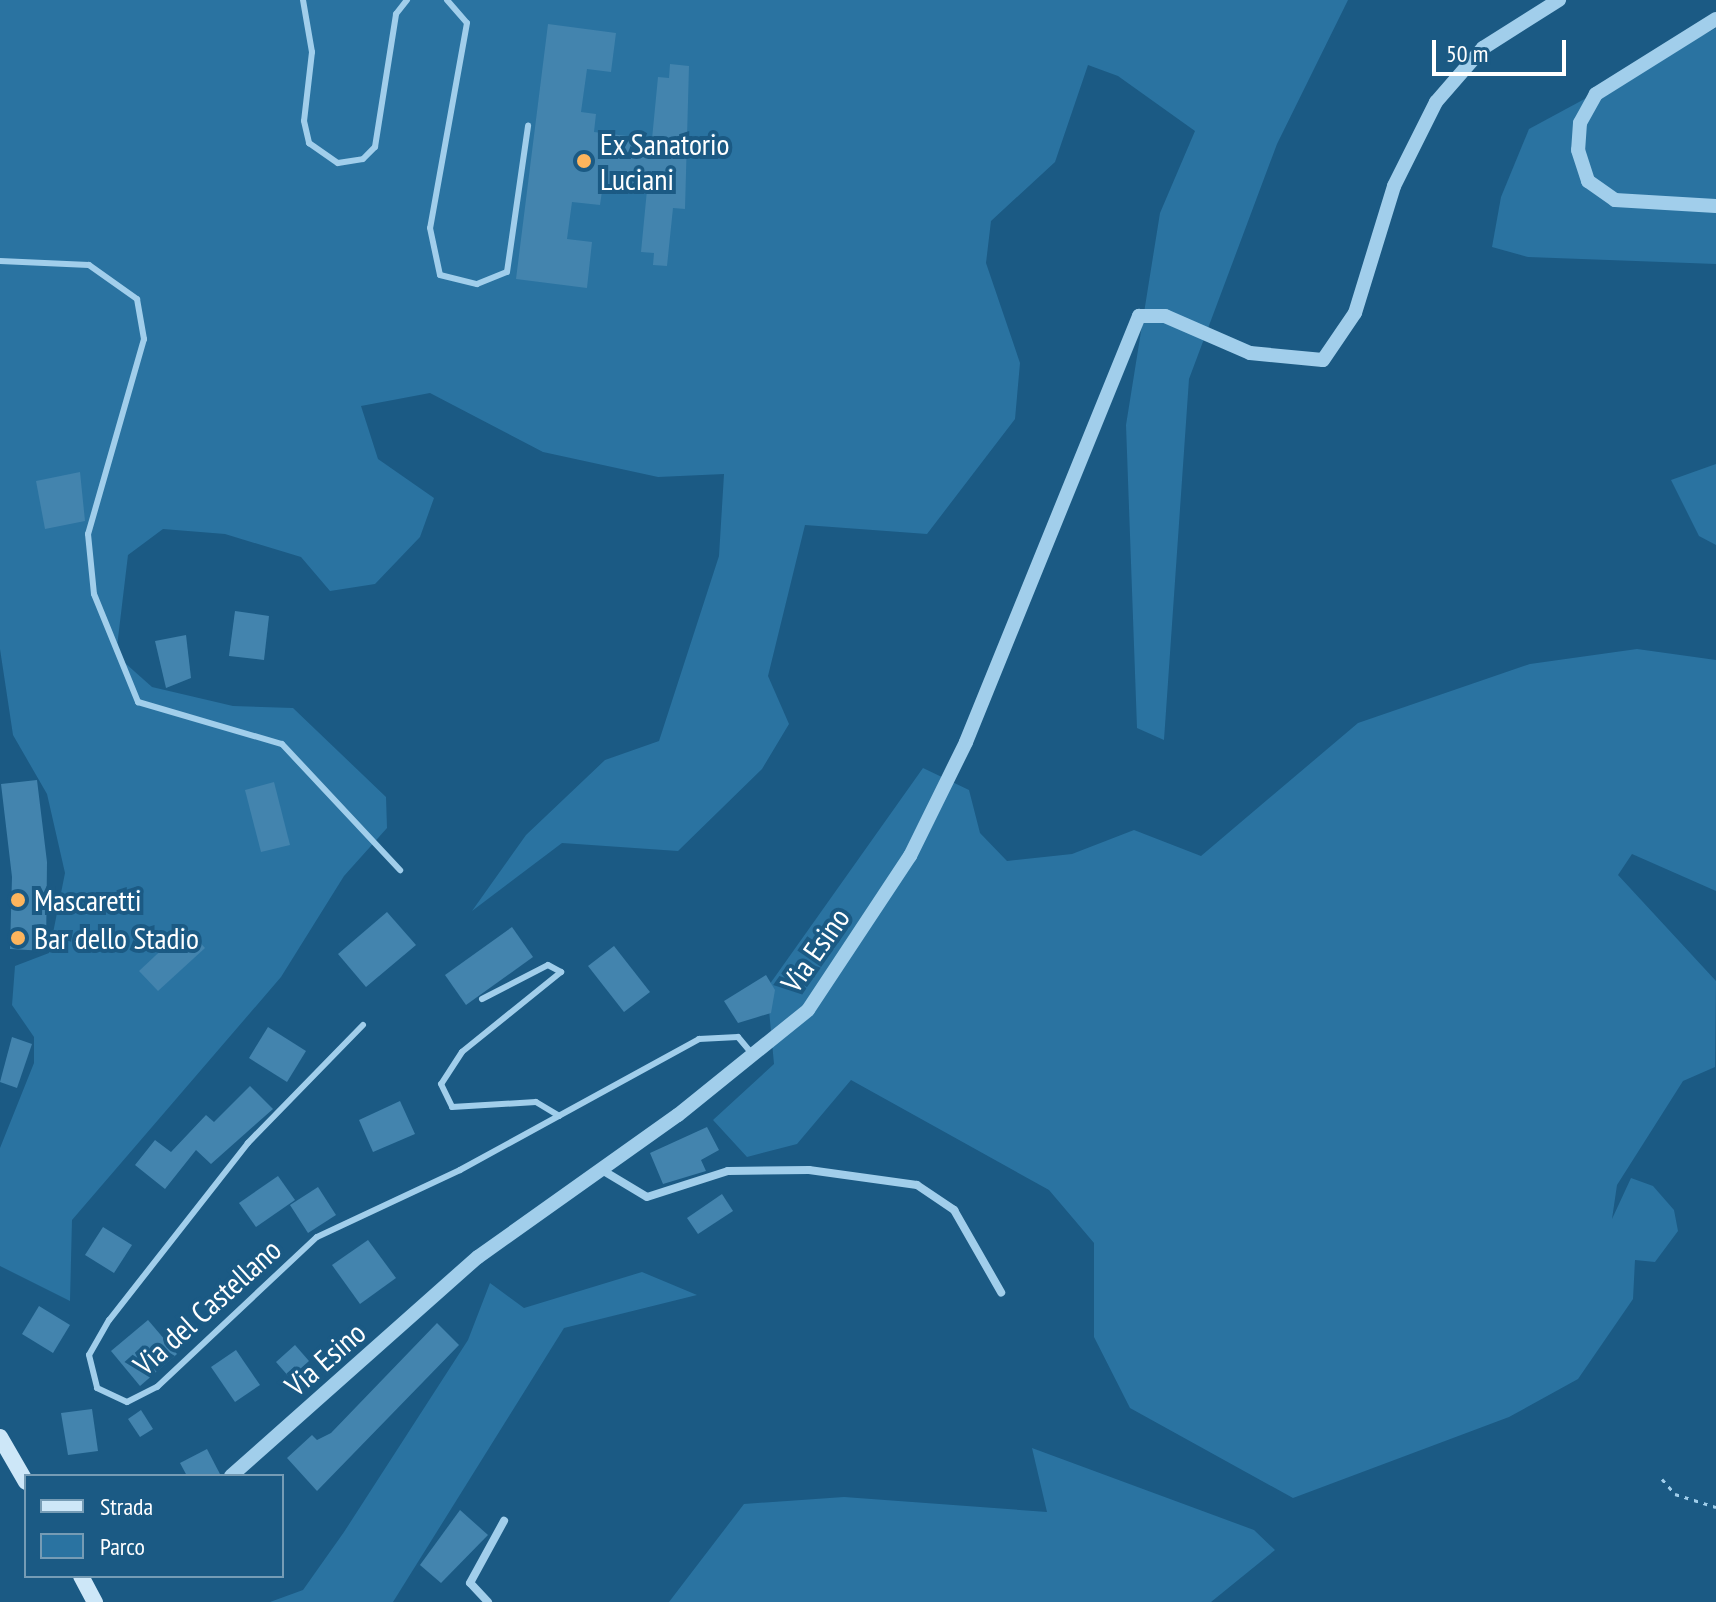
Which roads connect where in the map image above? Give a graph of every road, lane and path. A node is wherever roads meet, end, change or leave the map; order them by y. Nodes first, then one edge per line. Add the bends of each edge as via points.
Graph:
1 (303, 0) edge
2 (407, 0) edge
3 (447, 0) edge
4 (1559, 0) edge
5 (1716, 19) edge
6 (528, 126) dead end
7 (1716, 206) edge
8 (0, 261) edge
9 (400, 870) dead end
10 (482, 999) dead end
11 (363, 1025) dead end
12 (753, 1055) junction
13 (559, 1116) junction
14 (602, 1170) junction
15 (1001, 1292) dead end
16 (0, 1437) edge
17 (233, 1474) edge
18 (24, 1479) edge
19 (1662, 1479) dead end
20 (1716, 1507) edge
21 (504, 1521) dead end
22 (82, 1578) edge
23 (95, 1602) edge
24 (488, 1602) edge

1 - 2 lane via 312,52 304,121 309,143 338,163 363,159 375,147 396,14
3 - 6 lane via 467,23 430,228 440,275 477,284 507,272
4 - 12 street, Via Esino via 1483,48 1436,102 1394,186 1355,313 1323,360 1250,353 1165,316 1139,316 966,742 910,856 808,1010
5 - 7 street via 1596,94 1580,123 1578,150 1588,181 1615,200
8 - 9 lane via 89,265 137,299 144,339 88,534 94,594 138,702 282,744
10 - 13 lane via 548,965 561,972 462,1052 441,1084 452,1107 536,1102
11 - 13 lane, Via del Castellano via 248,1143 109,1320 89,1355 97,1388 127,1402 157,1387 317,1237
12 - 13 lane, Via del Castellano via 738,1037 699,1039
12 - 14 street, Via Esino
14 - 15 street via 647,1197 728,1171 809,1170 917,1185 954,1210
14 - 17 street, Via Esino via 478,1257
16 - 18 main road
19 - 20 path via 1675,1494
21 - 24 street via 470,1583
22 - 23 main road

